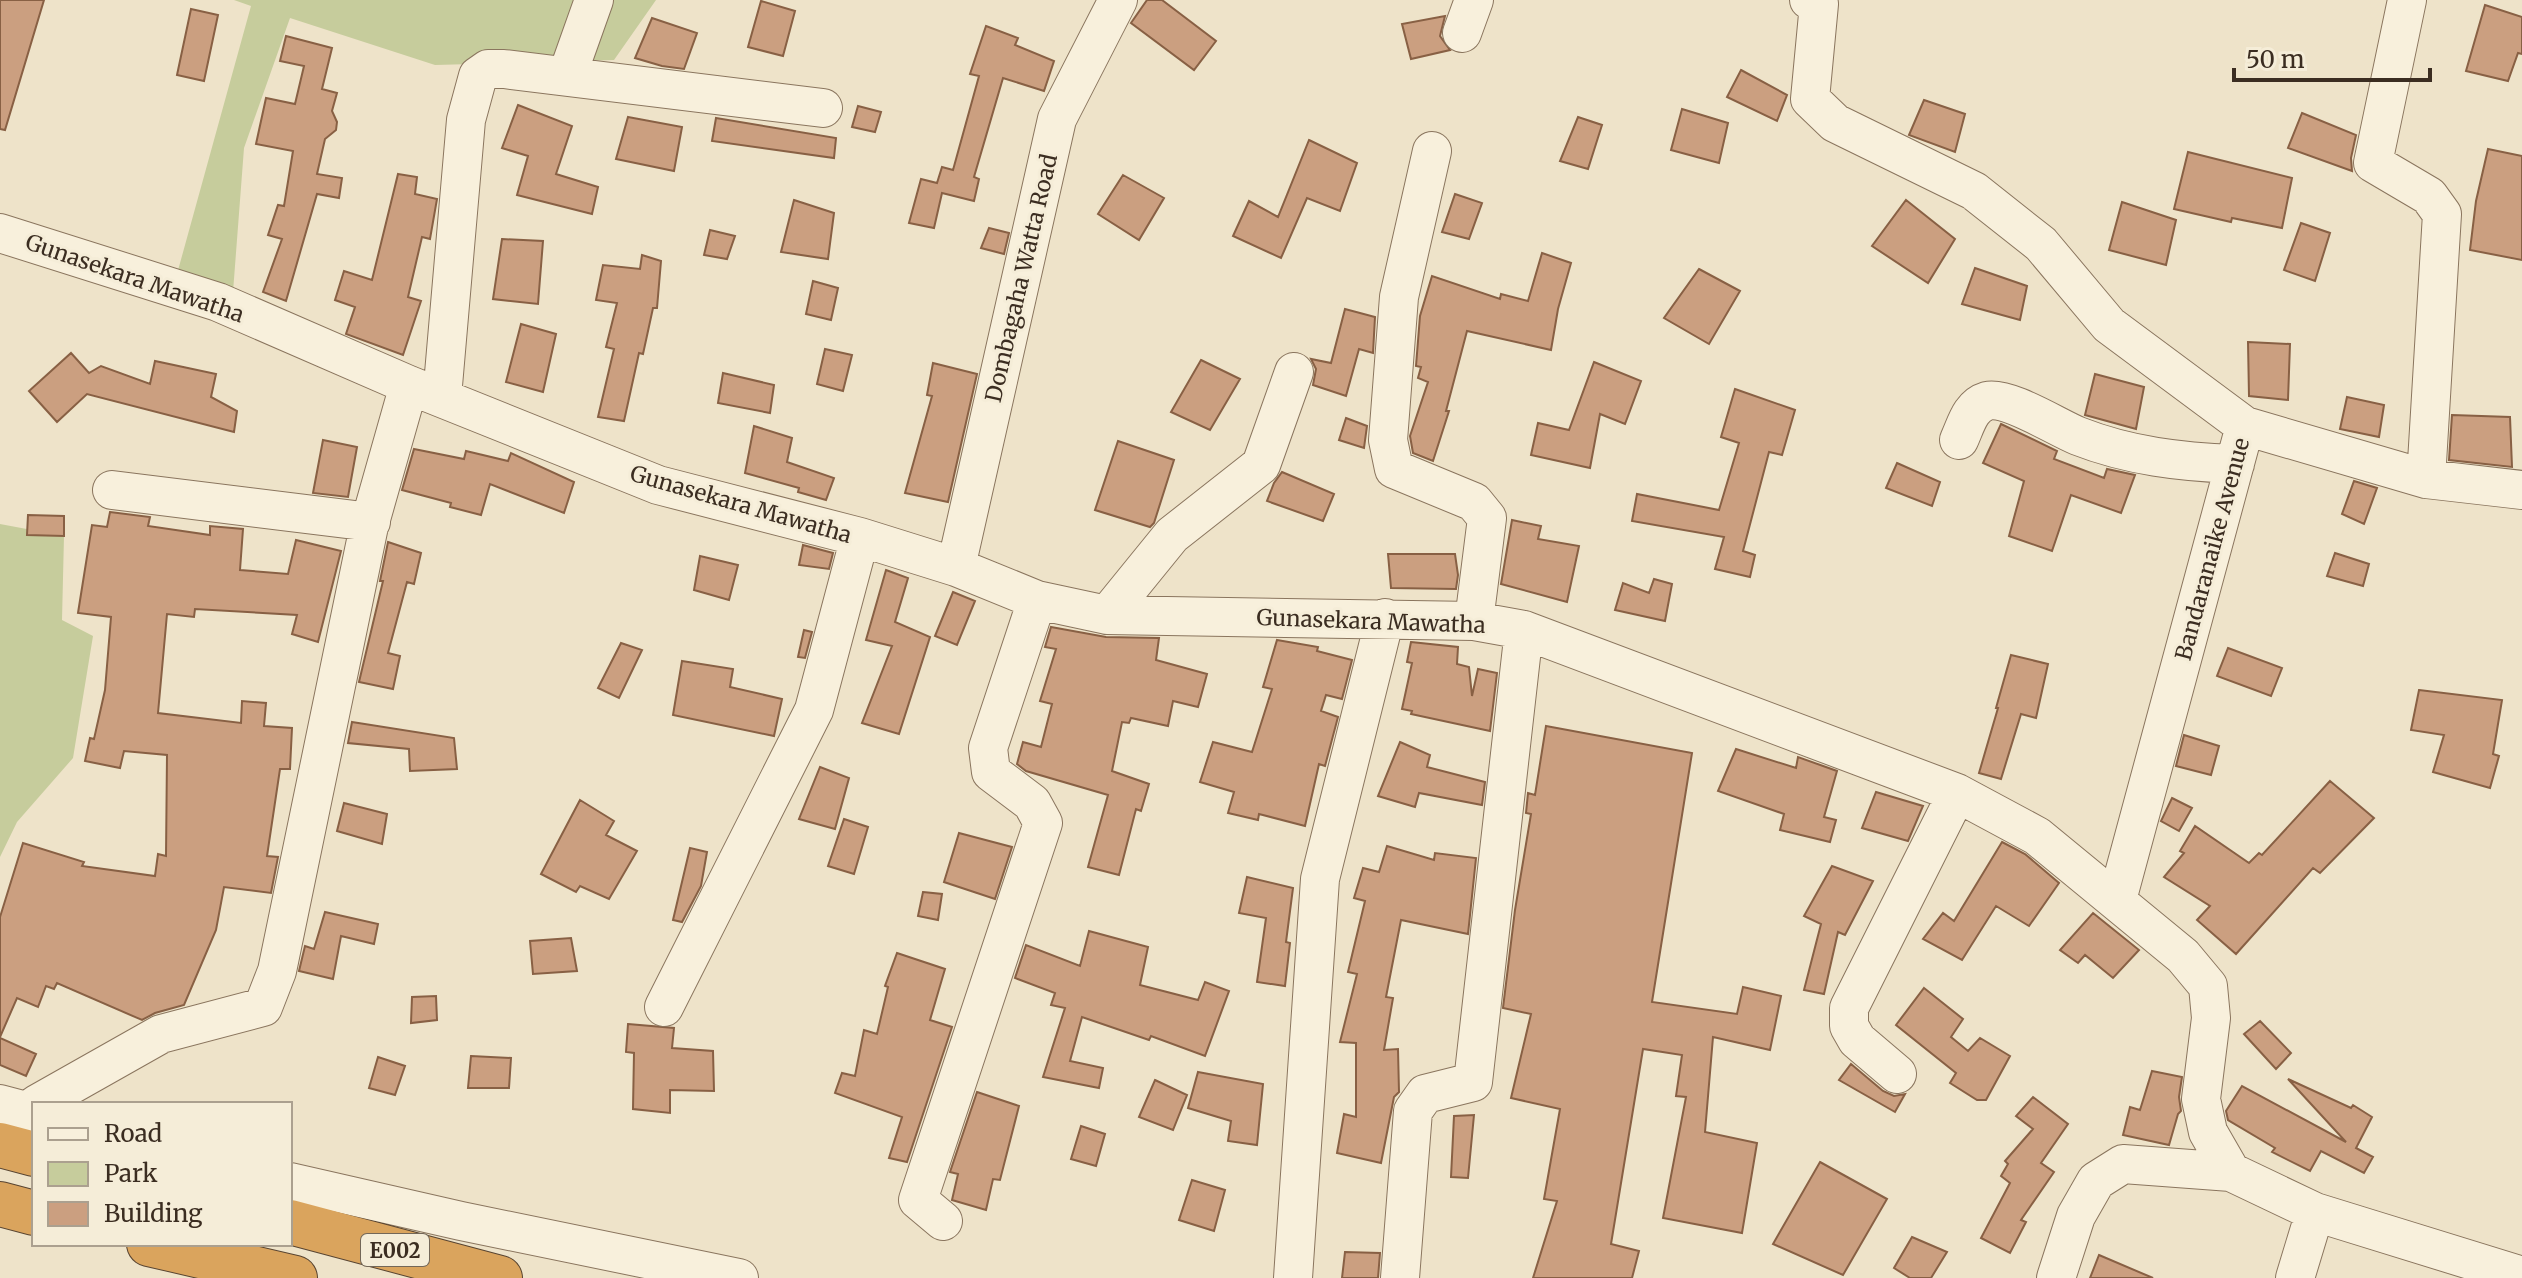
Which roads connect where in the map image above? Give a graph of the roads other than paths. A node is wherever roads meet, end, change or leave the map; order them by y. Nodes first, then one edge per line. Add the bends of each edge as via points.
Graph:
1 (594, 0) edge
2 (1118, 0) edge
3 (1809, 0) edge
4 (2407, 0) edge
5 (567, 76) junction
6 (823, 108) dead end
7 (1432, 151) dead end
8 (0, 233) edge
9 (1294, 372) dead end
10 (426, 391) junction
11 (2245, 426) junction
12 (1959, 440) dead end
13 (2235, 464) junction
14 (2426, 479) junction
15 (112, 490) dead end
16 (2522, 490) edge
17 (371, 522) junction
18 (860, 537) junction
19 (956, 567) junction
20 (1037, 600) junction
21 (1107, 615) junction
22 (1385, 618) junction
23 (1474, 621) junction
24 (1524, 630) junction
25 (1957, 793) junction
26 (2117, 900) junction
27 (664, 1007) dead end
28 (1897, 1074) dead end
29 (37, 1102) edge
30 (26, 1108) edge
31 (0, 1143) edge
32 (32, 1153) edge
33 (2231, 1172) junction
34 (292, 1182) edge
35 (0, 1204) edge
36 (32, 1212) edge
37 (2315, 1212) junction
38 (0, 1217) edge
39 (943, 1221) dead end
40 (32, 1223) edge
41 (292, 1223) edge
42 (158, 1246) edge
43 (2522, 1276) edge
44 (295, 1278) edge
45 (500, 1278) edge
46 (739, 1278) edge
47 (1293, 1278) edge
48 (1400, 1278) edge
49 (2056, 1278) edge
50 (2295, 1278) edge

1 - 5 street
2 - 19 street, Dombagaha Watta Road via 1057,119
3 - 11 street via 1819,4 1810,99 1835,123 1974,191 2041,244 2109,325
4 - 14 street via 2373,163 2429,196 2442,214
5 - 6 street
5 - 10 street via 488,69 478,76 466,120
7 - 23 street via 1399,297 1388,440 1394,469 1474,502 1487,518
8 - 10 street, Gunasekara Mawatha via 218,302
9 - 21 street via 1261,465 1172,535
10 - 17 street
10 - 18 street, Gunasekara Mawatha via 658,485
11 - 13 street, Bandaranaike Avenue
11 - 14 street, Bandaranaike Avenue
12 - 13 street via 1972,411 1988,401 2124,450 2164,460
13 - 26 street, Bandaranaike Avenue
14 - 16 street, Bandaranaike Avenue
15 - 17 street
17 - 29 street via 277,971 263,1007 161,1034
18 - 19 street, Gunasekara Mawatha
18 - 27 street via 814,710
19 - 20 street, Gunasekara Mawatha
20 - 21 street, Gunasekara Mawatha
20 - 39 street via 988,748 991,772 1032,803 1043,823 918,1200
21 - 22 street, Gunasekara Mawatha
22 - 23 street, Gunasekara Mawatha
22 - 47 street via 1320,879
23 - 24 street, Gunasekara Mawatha
24 - 25 street, Gunasekara Mawatha
24 - 48 street via 1473,1082 1425,1094 1413,1111
25 - 26 street, Gunasekara Mawatha via 2037,836
25 - 28 street via 1849,1008 1849,1026 1857,1040
26 - 33 street, Gunasekara Mawatha via 2183,956 2208,986 2211,1018 2201,1099 2208,1132
30 - 31 street
31 - 32 highway
33 - 37 street
33 - 49 street via 2123,1164 2096,1181 2076,1216
34 - 46 street
35 - 36 highway
37 - 43 street
37 - 50 street
38 - 40 highway
41 - 45 highway, E002
42 - 44 highway

